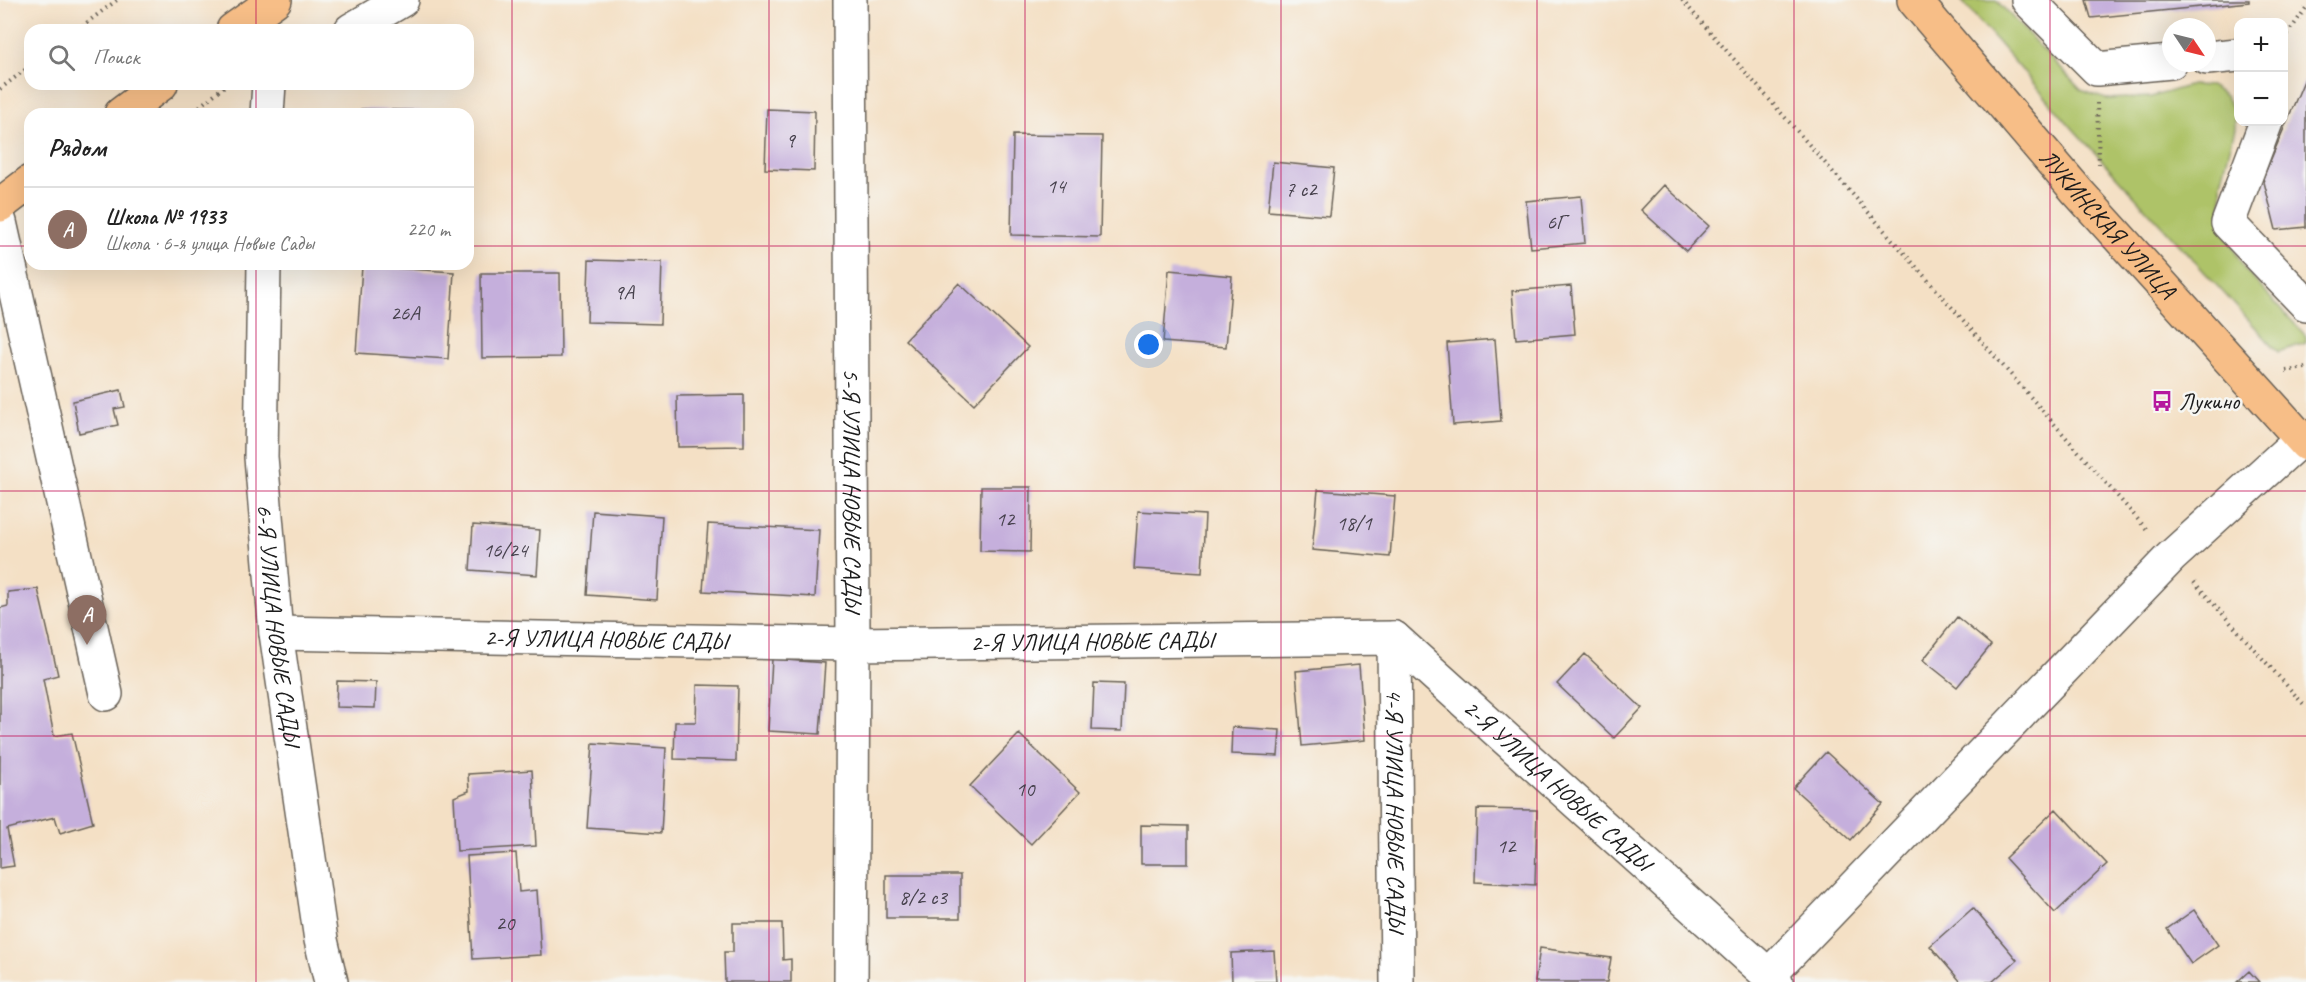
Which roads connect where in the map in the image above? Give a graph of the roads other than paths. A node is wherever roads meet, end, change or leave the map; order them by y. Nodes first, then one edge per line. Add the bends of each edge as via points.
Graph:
1 (275, 0) edge
2 (402, 0) edge
3 (850, 0) edge
4 (1914, 0) edge
5 (2027, 0) edge
6 (241, 24) edge
7 (361, 24) edge
8 (2234, 56) edge
9 (2216, 57) edge
10 (2162, 63) edge
11 (153, 90) edge
12 (268, 90) edge
13 (129, 108) edge
14 (267, 108) edge
15 (2264, 126) edge
16 (24, 187) edge
17 (0, 205) edge
18 (0, 222) edge
19 (264, 270) edge
20 (2306, 304) edge
21 (2303, 441) edge
22 (276, 633) junction
23 (1394, 638) junction
24 (853, 644) junction
25 (106, 694) dead end
26 (1773, 978) edge
27 (331, 982) edge
28 (851, 982) edge
29 (1397, 982) edge

1 - 6 main road
2 - 7 street
3 - 24 street, 5-Я УЛИЦА НОВЫЕ САДЫ
4 - 21 main road, ЛУКИНСКАЯ УЛИЦА via 2078,191
5 - 10 street via 2097,69
8 - 9 street
11 - 13 main road
12 - 14 street
15 - 20 street via 2228,223
16 - 17 main road
18 - 25 street
19 - 22 street, 6-Я УЛИЦА НОВЫЕ САДЫ via 261,457
21 - 26 street via 2171,557
22 - 24 street, 2-Я УЛИЦА НОВЫЕ САДЫ
22 - 27 street, 6-Я УЛИЦА НОВЫЕ САДЫ via 321,940
23 - 24 street, 2-Я УЛИЦА НОВЫЕ САДЫ
23 - 26 street, 2-Я УЛИЦА НОВЫЕ САДЫ
23 - 29 street, 4-Я УЛИЦА НОВЫЕ САДЫ
24 - 28 street, 5-Я УЛИЦА НОВЫЕ САДЫ

